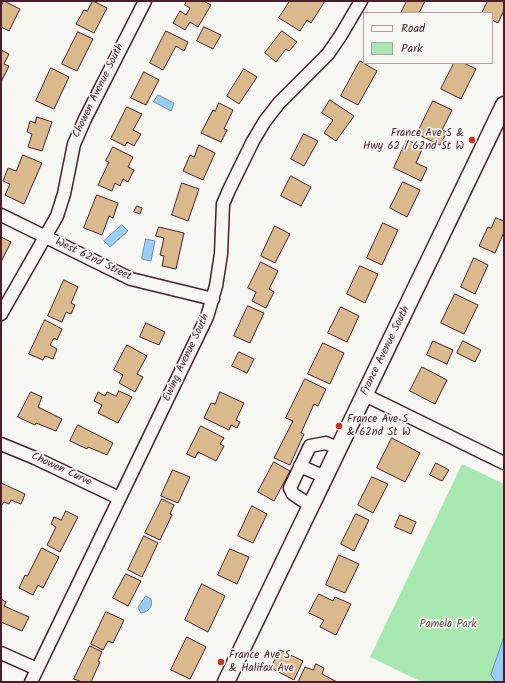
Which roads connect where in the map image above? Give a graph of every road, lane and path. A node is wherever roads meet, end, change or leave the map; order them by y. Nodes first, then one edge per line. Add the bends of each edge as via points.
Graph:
1 (145, 1) edge
2 (361, 1) edge
3 (504, 105) edge
4 (1, 215) edge
5 (45, 237) junction
6 (213, 299) junction
7 (1, 314) edge
8 (365, 395) junction
9 (1, 444) edge
10 (339, 449) junction
11 (504, 463) edge
12 (300, 466) junction
13 (325, 478) junction
14 (119, 498) junction
15 (311, 506) junction
16 (1, 653) edge
17 (37, 669) junction
18 (228, 681) edge
19 (31, 682) edge

1 - 5 street, Chowen Avenue South via 84,119 74,144 62,201
2 - 6 street, Ewing Avenue South via 328,54 279,103 253,141 223,204 221,254
3 - 8 main road, France Avenue South
4 - 5 street, West 62nd Street
5 - 6 street, West 62nd Street via 131,279
5 - 7 street, Chowen Avenue South
6 - 14 street, Ewing Avenue South via 197,340
8 - 10 main road, France Avenue South
8 - 11 street
9 - 14 street, Chowen Curve
10 - 12 street via 326,443 310,446
10 - 13 main road, France Avenue South
12 - 13 street
12 - 15 street via 290,488 293,494
13 - 15 main road, France Avenue South
14 - 17 street, Ewing Avenue South
15 - 18 main road, France Avenue South
16 - 17 street
17 - 19 street, Ewing Avenue South

